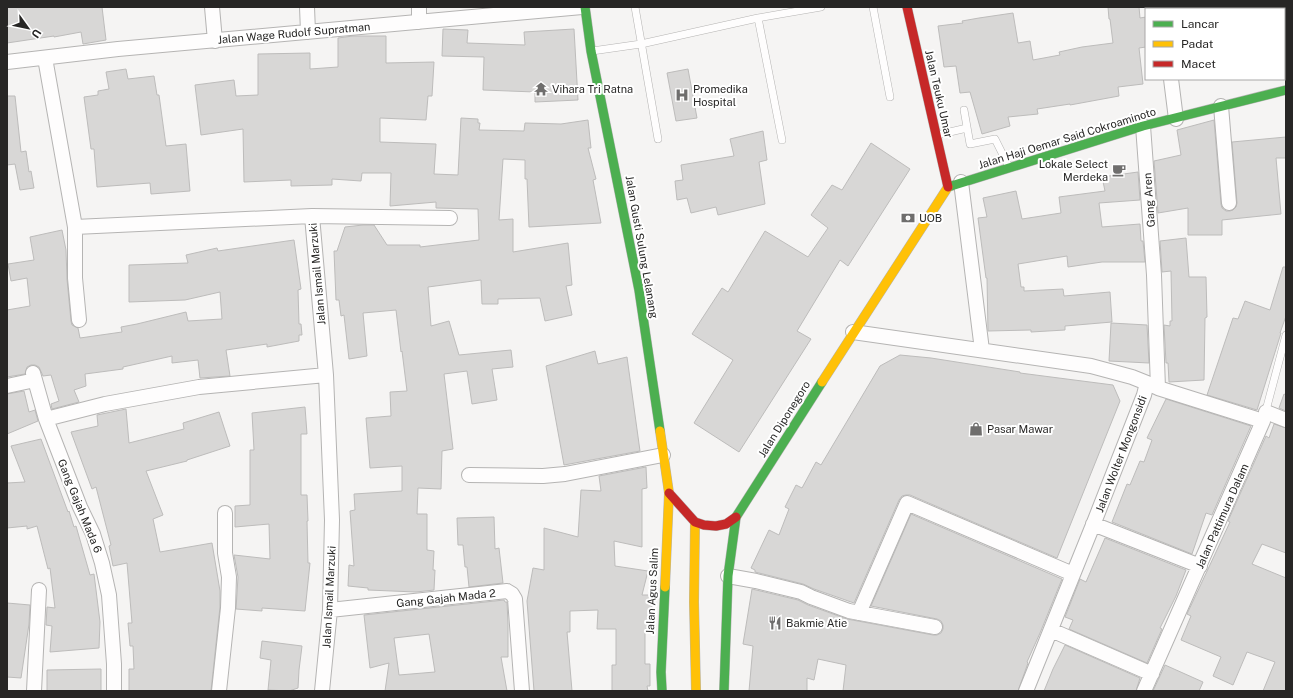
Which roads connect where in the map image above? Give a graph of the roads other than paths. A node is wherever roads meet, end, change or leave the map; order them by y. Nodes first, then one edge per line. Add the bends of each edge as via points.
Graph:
1 (212, 7) edge
2 (307, 7) edge
3 (419, 7) edge
4 (583, 7) edge
5 (635, 7) edge
6 (821, 7) edge
7 (872, 7) edge
8 (907, 7) edge
9 (758, 18) junction
10 (419, 22) junction
11 (308, 32) junction
12 (215, 41) junction
13 (641, 44) junction
14 (592, 51) junction
15 (45, 58) junction
16 (7, 62) edge
17 (1171, 80) edge
18 (1286, 90) edge
19 (890, 97) dead end
20 (1221, 106) junction
21 (964, 110) dead end
22 (1176, 119) junction
23 (1143, 126) junction
24 (967, 128) junction
25 (936, 136) junction
26 (658, 139) dead end
27 (782, 140) dead end
28 (1009, 167) junction
29 (961, 182) junction
30 (948, 187) junction
31 (1229, 203) dead end
32 (312, 216) junction
33 (450, 218) dead end
34 (75, 227) junction
35 (79, 320) dead end
36 (853, 332) junction
37 (1286, 335) edge
38 (982, 350) junction
39 (326, 375) junction
40 (1152, 385) junction
41 (7, 386) edge
42 (1264, 417) junction
43 (46, 419) junction
44 (1286, 420) edge
45 (663, 455) junction
46 (469, 475) dead end
47 (669, 493) junction
48 (225, 513) dead end
49 (736, 517) junction
50 (695, 522) junction
51 (1093, 524) junction
52 (1200, 566) junction
53 (1073, 574) junction
54 (728, 576) junction
55 (39, 590) dead end
56 (330, 610) junction
57 (859, 613) junction
58 (935, 627) dead end
59 (1051, 630) junction
60 (1152, 674) junction
61 (34, 691) edge
62 (114, 691) edge
63 (219, 691) edge
64 (322, 691) edge
65 (522, 691) edge
66 (662, 691) edge
67 (696, 691) edge
68 (724, 691) edge
69 (1026, 691) edge
70 (1144, 691) edge

1 - 12 street
2 - 11 street
3 - 10 street
4 - 10 street, Jalan Wage Rudolf Supratman
4 - 14 street, Jalan Gusti Sulung Lelanang
5 - 13 lane
6 - 9 lane
7 - 19 lane
8 - 25 street, Jalan Teuku Umar
9 - 13 lane
9 - 27 lane
10 - 11 street, Jalan Wage Rudolf Supratman
11 - 12 street, Jalan Wage Rudolf Supratman
12 - 15 street, Jalan Wage Rudolf Supratman
13 - 14 lane
13 - 26 lane
14 - 45 street, Jalan Gusti Sulung Lelanang via 639,290
15 - 16 street, Jalan Wage Rudolf Supratman
15 - 34 street
17 - 22 street
18 - 20 street, Jalan Haji Oemar Said Cokroaminoto
20 - 22 street, Jalan Haji Oemar Said Cokroaminoto
20 - 31 street
21 - 24 lane
22 - 23 street, Jalan Haji Oemar Said Cokroaminoto
23 - 28 street, Jalan Haji Oemar Said Cokroaminoto
23 - 40 street, Gang Aren via 1154,275
24 - 25 lane
24 - 28 lane via 970,144 994,139
25 - 30 street, Jalan Teuku Umar
28 - 29 street, Jalan Haji Oemar Said Cokroaminoto
29 - 30 street, Jalan Haji Oemar Said Cokroaminoto
29 - 38 street
30 - 36 street, Jalan Diponegoro
32 - 33 street
32 - 34 street, Jalan Ismail Marzuki
32 - 39 street, Jalan Ismail Marzuki
34 - 35 street
36 - 38 street, Jalan Wolter Mongonsidi
36 - 49 street, Jalan Diponegoro
37 - 42 lane, Jalan Pattimura Dalam
38 - 40 street, Jalan Wolter Mongonsidi via 1091,366
39 - 43 street via 199,387 105,404
39 - 56 street, Jalan Ismail Marzuki via 332,520
40 - 42 street
40 - 51 street, Jalan Wolter Mongonsidi via 1144,395
41 - 43 street, Gang Gajah Mada 6 via 34,376
42 - 44 street
42 - 52 street, Jalan Pattimura Dalam
43 - 62 street, Gang Gajah Mada 6 via 102,562 109,595
45 - 46 street via 565,474
45 - 47 street, Jalan Gusti Sulung Lelanang
47 - 50 street
47 - 66 street, Jalan Agus Salim
48 - 63 street via 228,608
49 - 50 street via 726,524 716,526
49 - 54 street, Jalan Diponegoro
50 - 67 street
51 - 52 street
51 - 53 street, Jalan Wolter Mongonsidi
52 - 60 street, Jalan Pattimura Dalam
53 - 57 street via 907,503
53 - 59 street, Jalan Wolter Mongonsidi
54 - 57 street via 801,592
54 - 68 street, Jalan Diponegoro
55 - 61 street
56 - 64 street, Jalan Ismail Marzuki
56 - 65 street, Gang Gajah Mada 2 via 507,591 515,599
57 - 58 street
59 - 60 street
59 - 69 street, Jalan Wolter Mongonsidi
60 - 70 street, Jalan Pattimura Dalam

